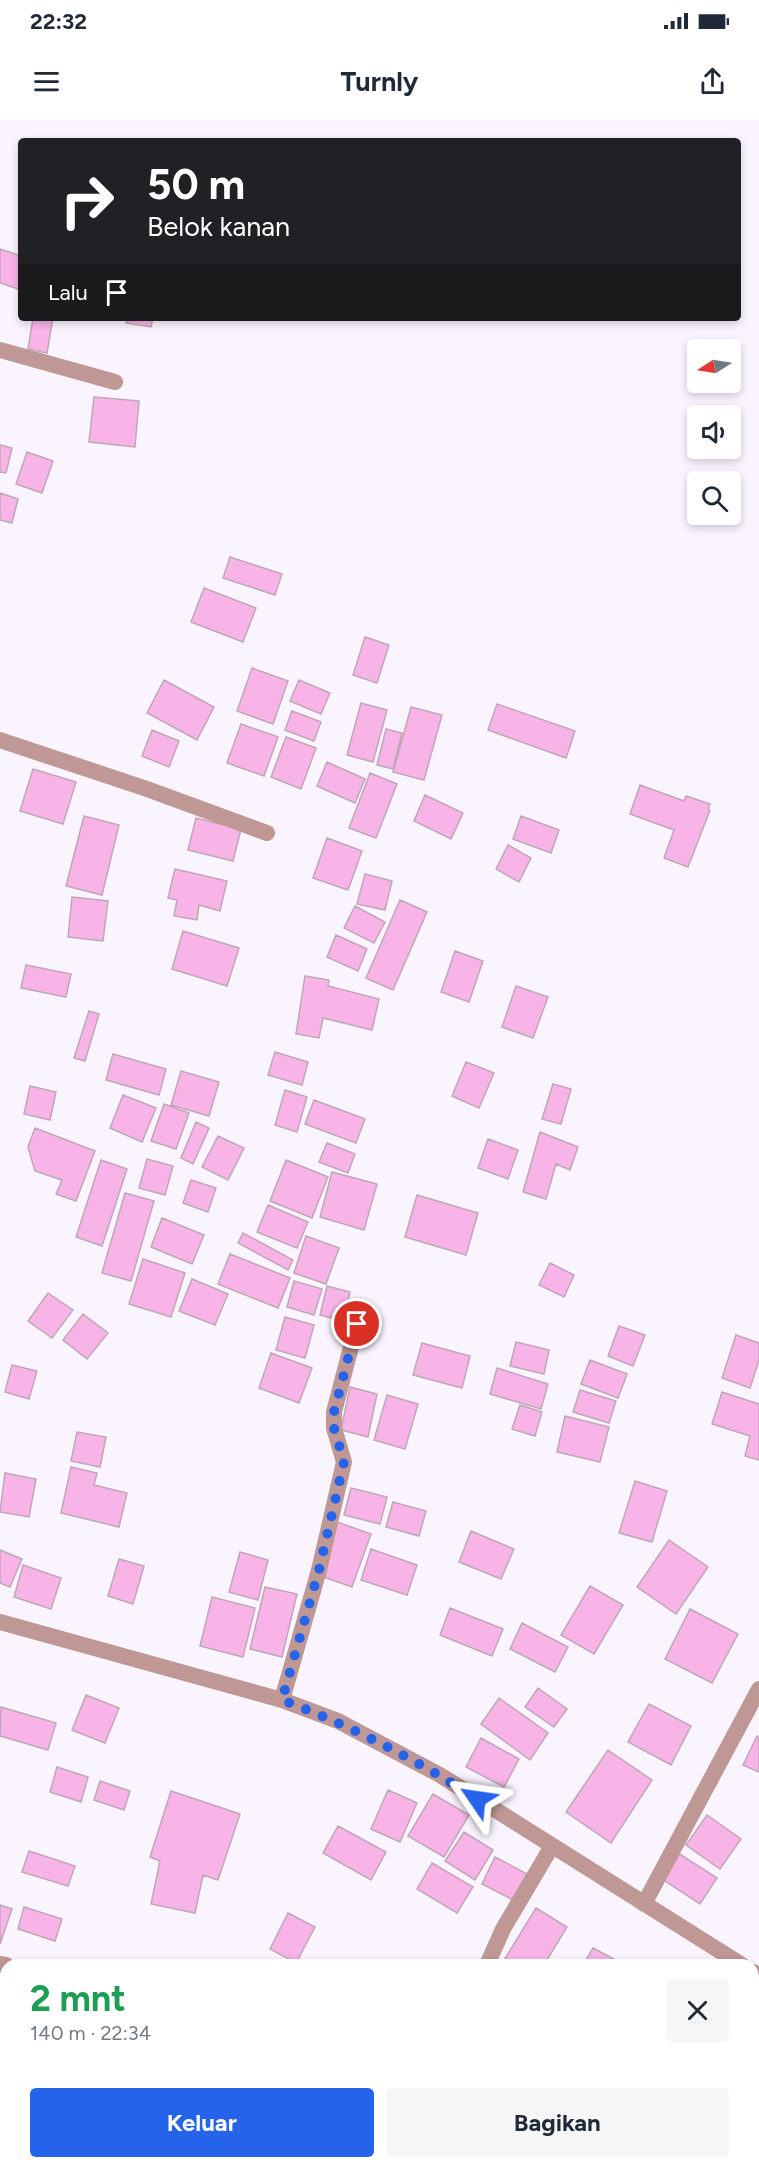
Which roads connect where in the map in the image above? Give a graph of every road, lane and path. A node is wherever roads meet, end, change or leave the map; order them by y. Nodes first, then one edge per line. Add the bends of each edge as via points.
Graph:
1 (0, 350) edge
2 (115, 382) dead end
3 (0, 741) edge
4 (267, 834) dead end
5 (357, 1324) dead end
6 (0, 1622) edge
7 (759, 1689) edge
8 (282, 1700) junction
9 (552, 1846) junction
10 (644, 1904) junction
11 (490, 1959) edge
12 (732, 1959) edge

1 - 2 street
3 - 4 street via 147,789
5 - 8 street via 334,1412 334,1428 344,1462 319,1570
6 - 8 street
7 - 10 street
8 - 9 street via 338,1721 440,1775
9 - 10 street
9 - 11 street
10 - 12 street

